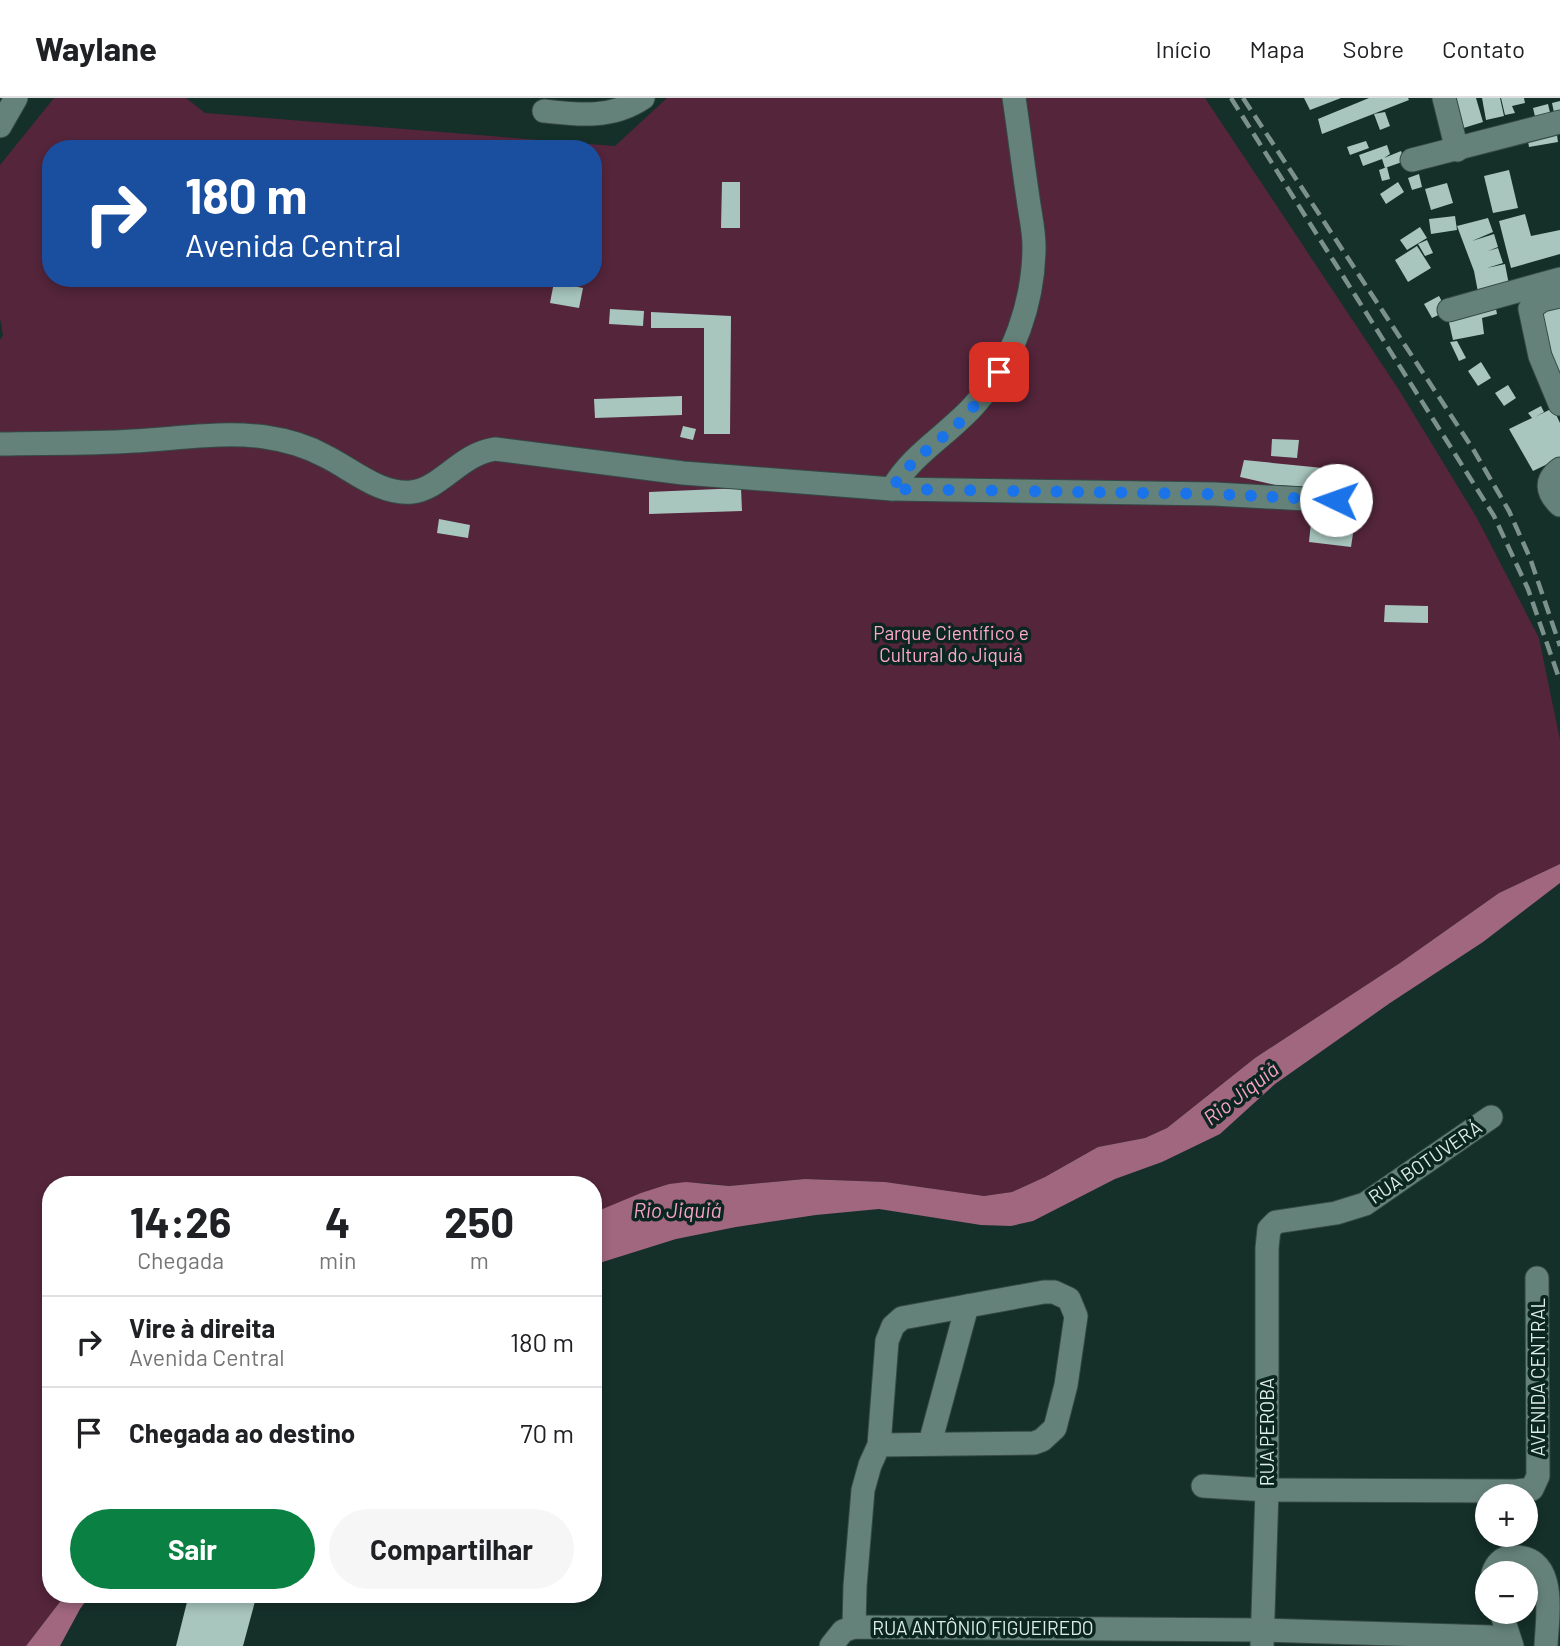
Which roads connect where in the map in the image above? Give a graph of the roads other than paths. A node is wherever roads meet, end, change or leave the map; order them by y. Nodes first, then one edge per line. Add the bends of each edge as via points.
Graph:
1 (16, 98) edge
2 (643, 98) edge
3 (1014, 98) edge
4 (1444, 98) edge
5 (544, 111) dead end
6 (1560, 122) edge
7 (0, 126) edge
8 (1457, 150) junction
9 (1412, 160) dead end
10 (1560, 279) edge
11 (1560, 296) edge
12 (1448, 310) dead end
13 (1560, 404) edge
14 (0, 444) edge
15 (1560, 469) edge
16 (892, 489) junction
17 (1361, 502) dead end
18 (1560, 505) edge
19 (1491, 1117) dead end
20 (1276, 1222) joint
21 (1537, 1278) dead end
22 (967, 1306) junction
23 (930, 1443) junction
24 (880, 1445) junction
25 (1203, 1486) dead end
26 (1267, 1490) junction
27 (1502, 1561) edge
28 (1530, 1561) edge
29 (1538, 1566) edge
30 (1505, 1624) edge
31 (854, 1627) junction
32 (974, 1637) edge
33 (1262, 1638) edge
34 (1492, 1642) edge
35 (831, 1646) edge
36 (1512, 1646) edge
37 (1546, 1646) edge

1 - 7 street
2 - 5 street via 617,112 599,115
3 - 16 street via 1034,243 1020,328 999,372 979,400 917,457
4 - 8 street
6 - 8 street
8 - 9 street
10 - 12 street
11 - 13 street via 1530,309 1540,356
14 - 16 street via 131,442 203,435 262,437 323,454 370,482 412,492 470,456 495,449 683,473
15 - 18 street via 1548,488
16 - 17 street via 1214,494
19 - 20 street, RUA BOTUVERÁ via 1365,1204
20 - 26 street, RUA PEROBA via 1269,1229 1267,1248
21 - 26 street, AVENIDA CENTRAL via 1538,1476 1529,1491
22 - 23 street
22 - 23 street via 1044,1292 1069,1299 1076,1316 1058,1420 1050,1435 1034,1443
22 - 24 street via 902,1318 892,1326 887,1340
23 - 24 street
24 - 31 street via 863,1490
25 - 26 street
26 - 33 street, RUA PEROBA
27 - 28 street via 1507,1557
29 - 37 street via 1547,1589
30 - 36 street
31 - 32 street, RUA ANTÔNIO FIGUEIREDO
31 - 35 street via 843,1631
32 - 33 street, RUA ANTÔNIO FIGUEIREDO
33 - 34 street, RUA ANTÔNIO FIGUEIREDO

